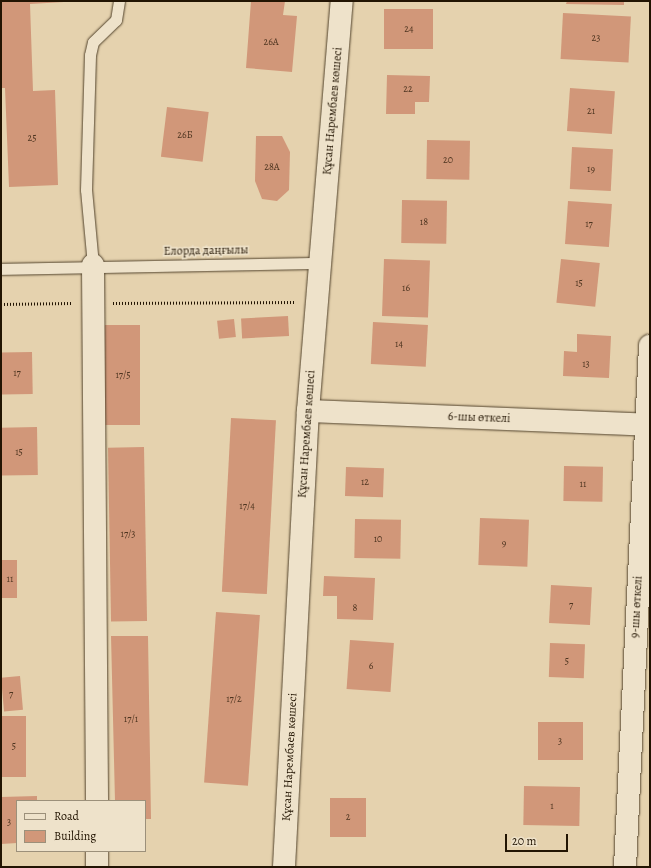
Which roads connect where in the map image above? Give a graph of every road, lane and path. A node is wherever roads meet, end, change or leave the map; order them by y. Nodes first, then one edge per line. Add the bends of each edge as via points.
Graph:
1 (119, 1) edge
2 (342, 1) edge
3 (320, 263) junction
4 (93, 266) junction
5 (1, 269) edge
6 (317, 302) junction
7 (93, 303) junction
8 (1, 304) edge
9 (650, 346) edge
10 (308, 411) junction
11 (648, 425) edge
12 (97, 800) edge
13 (97, 852) edge
14 (97, 867) edge
15 (284, 867) edge
16 (625, 867) edge

1 - 4 lane via 116,20 93,42 90,55 86,190
2 - 3 street, Құсан Нарембаев көшесі
3 - 4 lane, Елорда даңғылы
3 - 6 street, Құсан Нарембаев көшесі
4 - 5 lane, Елорда даңғылы
4 - 7 street
6 - 7 path
6 - 10 street, Құсан Нарембаев көшесі
7 - 8 path
7 - 12 street
9 - 11 street, 9-шы өткелі
10 - 11 street, 6-шы өткелі
10 - 15 street, Құсан Нарембаев көшесі
11 - 16 street, 9-шы өткелі
13 - 14 street

